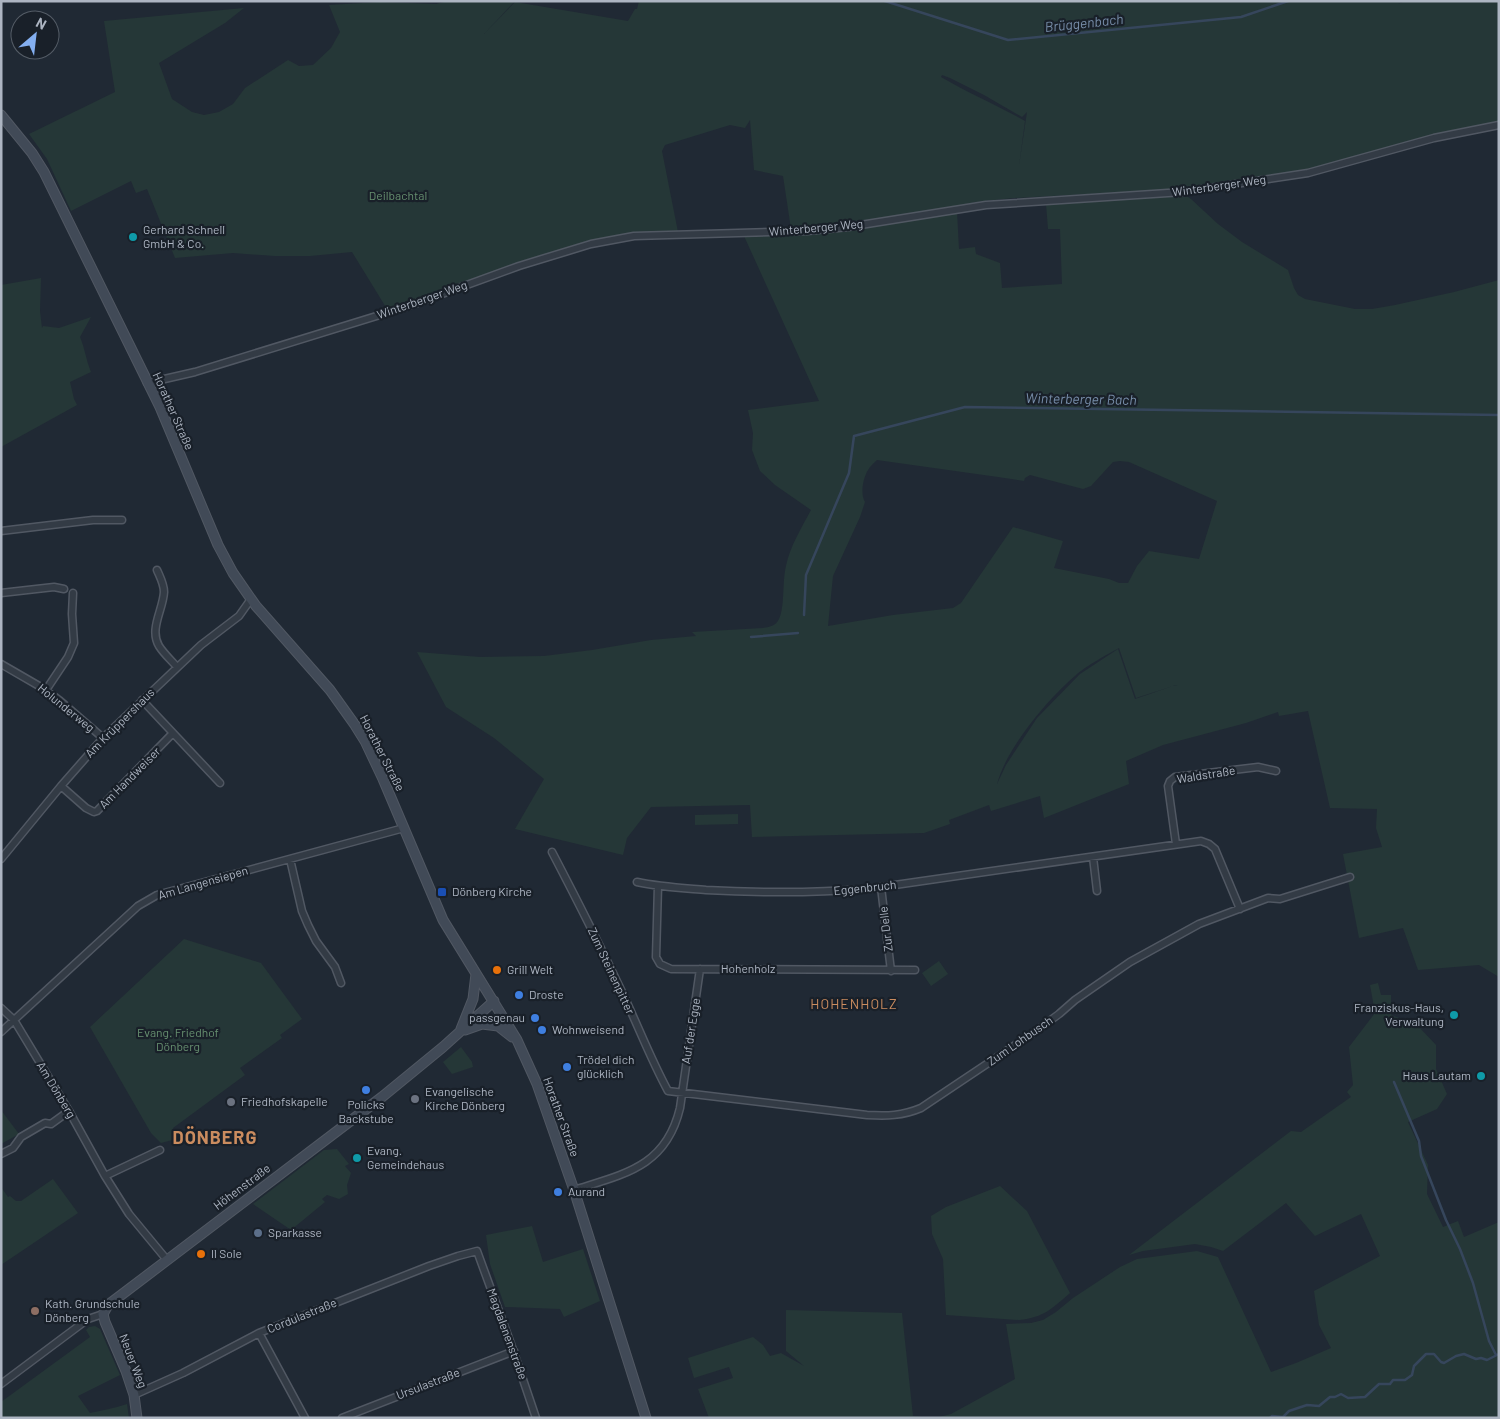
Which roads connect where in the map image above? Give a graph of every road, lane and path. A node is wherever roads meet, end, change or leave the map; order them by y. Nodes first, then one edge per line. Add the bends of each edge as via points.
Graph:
1 (1, 116) edge
2 (1499, 125) edge
3 (147, 383) junction
4 (122, 520) dead end
5 (1, 531) edge
6 (157, 570) dead end
7 (64, 589) dead end
8 (1, 593) edge
9 (73, 593) dead end
10 (251, 600) junction
11 (1, 664) edge
12 (177, 668) junction
13 (46, 690) junction
14 (142, 700) junction
15 (173, 733) junction
16 (103, 738) junction
17 (1276, 770) dead end
18 (220, 782) dead end
19 (61, 786) junction
20 (404, 828) junction
21 (1176, 844) junction
22 (552, 852) dead end
23 (1093, 858) junction
24 (1, 859) edge
25 (290, 859) junction
26 (1350, 877) dead end
27 (637, 882) dead end
28 (658, 886) junction
29 (880, 887) junction
30 (1097, 891) dead end
31 (1240, 909) junction
32 (700, 969) junction
33 (915, 970) dead end
34 (891, 971) junction
35 (476, 974) junction
36 (341, 983) dead end
37 (494, 1001) junction
38 (1, 1008) edge
39 (14, 1020) junction
40 (460, 1031) junction
41 (1, 1032) edge
42 (517, 1040) junction
43 (668, 1091) joint
44 (681, 1093) junction
45 (69, 1112) junction
46 (160, 1150) dead end
47 (1, 1154) edge
48 (105, 1176) junction
49 (574, 1190) junction
50 (477, 1251) joint
51 (167, 1260) junction
52 (103, 1314) junction
53 (259, 1333) junction
54 (514, 1351) junction
55 (1, 1384) edge
56 (134, 1395) junction
57 (138, 1418) edge
58 (305, 1418) edge
59 (342, 1418) edge
60 (536, 1418) edge
61 (646, 1418) edge

1 - 3 main road, Horather Straße via 44,172
2 - 3 street, Winterberger Weg via 1434,138 1308,173 1183,192 986,205 807,231 634,236 591,244 409,306 195,372
3 - 10 main road, Horather Straße via 218,545
4 - 5 street via 93,520
6 - 12 street via 164,594 156,636 159,647
7 - 8 street via 54,587
9 - 13 street via 74,643
10 - 12 street, Am Krüppershaus via 239,616
10 - 20 main road, Horather Straße via 330,690 355,725
11 - 13 street, Holunderweg
12 - 14 street, Am Krüppershaus
13 - 16 street, Holunderweg
14 - 15 street
14 - 16 street, Am Krüppershaus
15 - 18 street
15 - 19 street, Am Handweiser via 97,811 86,808
16 - 19 street, Am Krüppershaus
17 - 21 street, Waldstraße via 1258,767 1170,781
19 - 24 street, Am Krüppershaus
20 - 25 street, Am Langensiepen
20 - 35 main road, Horather Straße via 442,920
21 - 23 street, Eggenbruch
21 - 31 street, Eggenbruch via 1200,841 1215,849
22 - 43 street, Zum Steinenpitter
23 - 29 street, Eggenbruch
23 - 30 street
25 - 36 street via 302,911
25 - 39 street, Am Langensiepen via 157,895 138,906
26 - 31 street, Zum Lohbusch via 1280,899 1268,898
27 - 28 street, Eggenbruch
28 - 29 street, Eggenbruch via 773,893
28 - 32 street, Hohenholz via 656,957 660,964 671,969
29 - 34 street, Zur Delle
31 - 44 street, Zum Lohbusch via 1199,924 1130,962 973,1074 907,1114 867,1115
32 - 34 street, Hohenholz
32 - 44 street, Auf der Egge
33 - 34 street, Hohenholz
35 - 37 main road, Horather Straße
35 - 40 main road via 473,998
37 - 40 main road, Höhenstraße
37 - 42 main road, Horather Straße
38 - 39 street, Am Dönberg
39 - 41 street, Am Langensiepen
39 - 45 street, Am Dönberg
40 - 42 main road via 482,1024 498,1026
40 - 51 main road, Höhenstraße via 382,1097
42 - 49 main road, Horather Straße via 540,1092
43 - 44 street, Zum Lohbusch
44 - 49 street, Auf der Egge via 677,1122 657,1152 645,1163 616,1177
45 - 47 street via 21,1137 13,1148
45 - 48 street, Am Dönberg
46 - 48 street
48 - 51 street, Am Dönberg via 129,1214
49 - 61 main road, Horather Straße
50 - 53 street, Cordulastraße via 429,1266
50 - 54 street, Magdalenenstraße
51 - 52 main road, Höhenstraße via 108,1305
52 - 55 street, Höhenstraße via 88,1319
52 - 56 main road, Neuer Weg
53 - 56 street, Cordulastraße
53 - 58 street
54 - 59 street, Ursulastraße
54 - 60 street, Magdalenenstraße
56 - 57 main road, Neuer Weg

